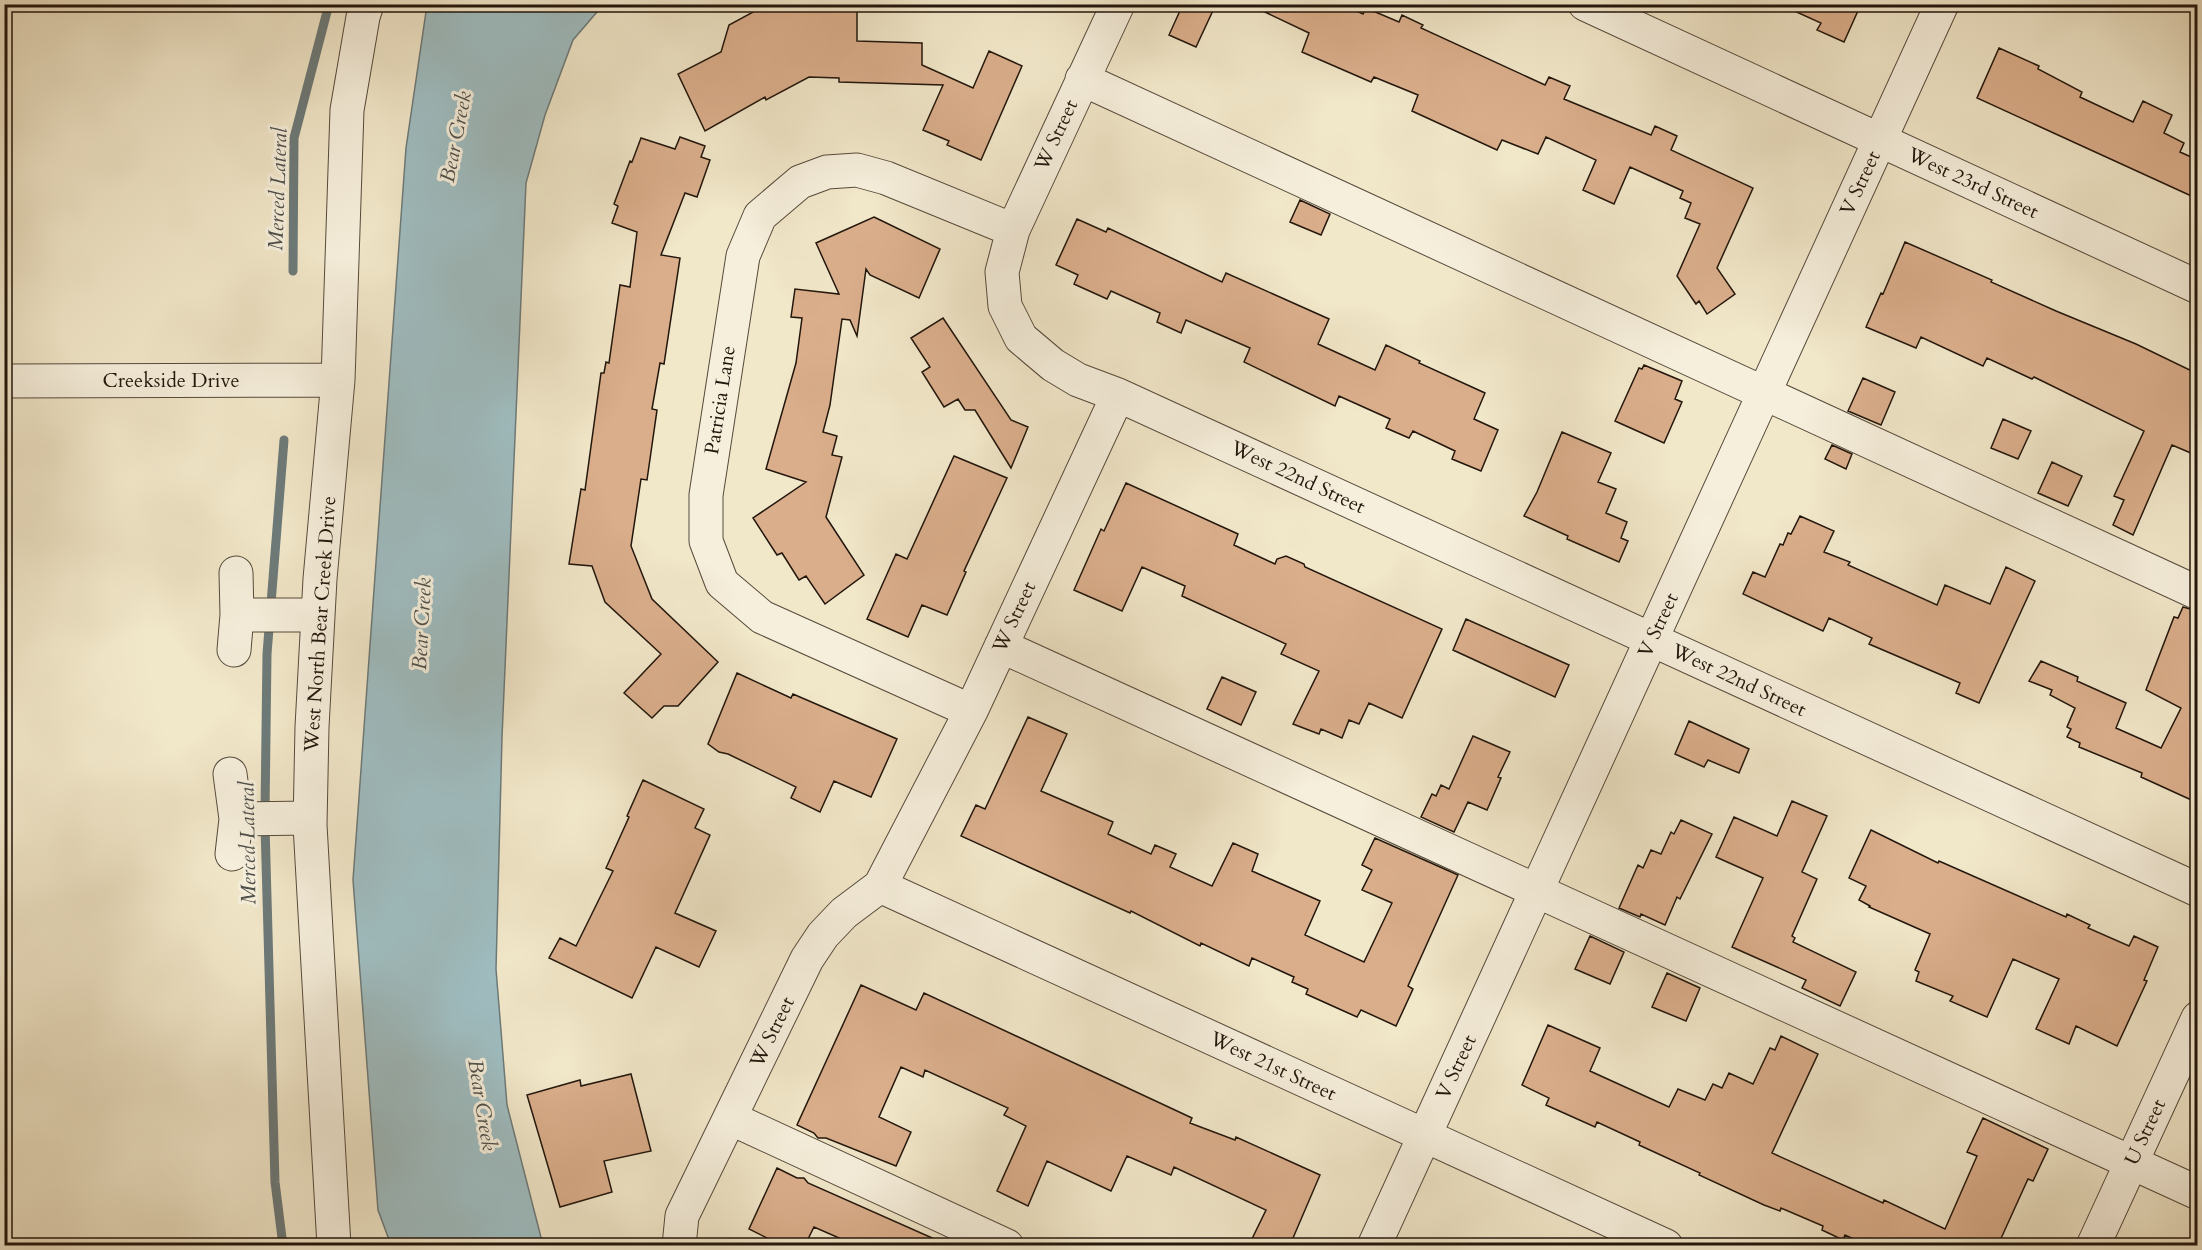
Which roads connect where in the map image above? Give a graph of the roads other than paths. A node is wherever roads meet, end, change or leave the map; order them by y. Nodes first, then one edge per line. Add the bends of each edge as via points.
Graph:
1 (367, 4) edge
2 (1118, 4) edge
3 (1585, 4) edge
4 (1942, 4) edge
5 (1082, 80) junction
6 (1880, 141) junction
7 (1012, 230) junction
8 (2198, 287) edge
9 (338, 380) junction
10 (4, 381) edge
11 (1764, 394) junction
12 (1118, 395) junction
13 (236, 573) dead end
14 (2198, 593) edge
15 (257, 614) junction
16 (318, 615) junction
17 (1651, 639) junction
18 (1001, 646) junction
19 (234, 650) dead end
20 (970, 711) junction
21 (230, 774) dead end
22 (296, 818) junction
23 (241, 819) junction
24 (232, 854) dead end
25 (880, 886) junction
26 (2198, 890) edge
27 (1536, 891) junction
28 (2198, 1017) edge
29 (730, 1118) junction
30 (1424, 1135) junction
31 (2131, 1163) junction
32 (2198, 1193) edge
33 (334, 1245) edge
34 (679, 1245) edge
35 (1007, 1245) edge
36 (1374, 1245) edge
37 (1666, 1245) edge
38 (2093, 1245) edge

1 - 9 street, West North Bear Creek Drive via 347,110
2 - 5 street, W Street
3 - 6 street, West 23rd Street
4 - 6 street, V Street
5 - 7 street, W Street
5 - 11 street
6 - 8 street, West 23rd Street
6 - 11 street, V Street
7 - 12 street, W Street via 1002,272 1005,306 1021,338 1078,380
7 - 20 street, Patricia Lane via 886,178 857,170 827,172 800,182 760,216 742,256 706,495 706,541 722,583 762,617
9 - 10 street, Creekside Drive
9 - 16 street, West North Bear Creek Drive
11 - 14 street
11 - 17 street, V Street
12 - 17 street, West 22nd Street
12 - 18 street, W Street
13 - 15 street
15 - 16 street
15 - 19 street
16 - 22 street, West North Bear Creek Drive via 312,727
17 - 26 street, West 22nd Street
17 - 27 street, V Street
18 - 20 street, W Street
18 - 27 street
20 - 25 street, W Street
21 - 23 street
22 - 23 street
22 - 33 street, West North Bear Creek Drive
23 - 24 street
25 - 29 street, W Street via 844,913 807,959
25 - 30 street, West 21st Street
27 - 30 street, V Street
27 - 31 street
28 - 31 street, U Street
29 - 34 street, W Street via 682,1216
29 - 35 street
30 - 36 street, V Street
30 - 37 street, West 21st Street
31 - 32 street
31 - 38 street, U Street

